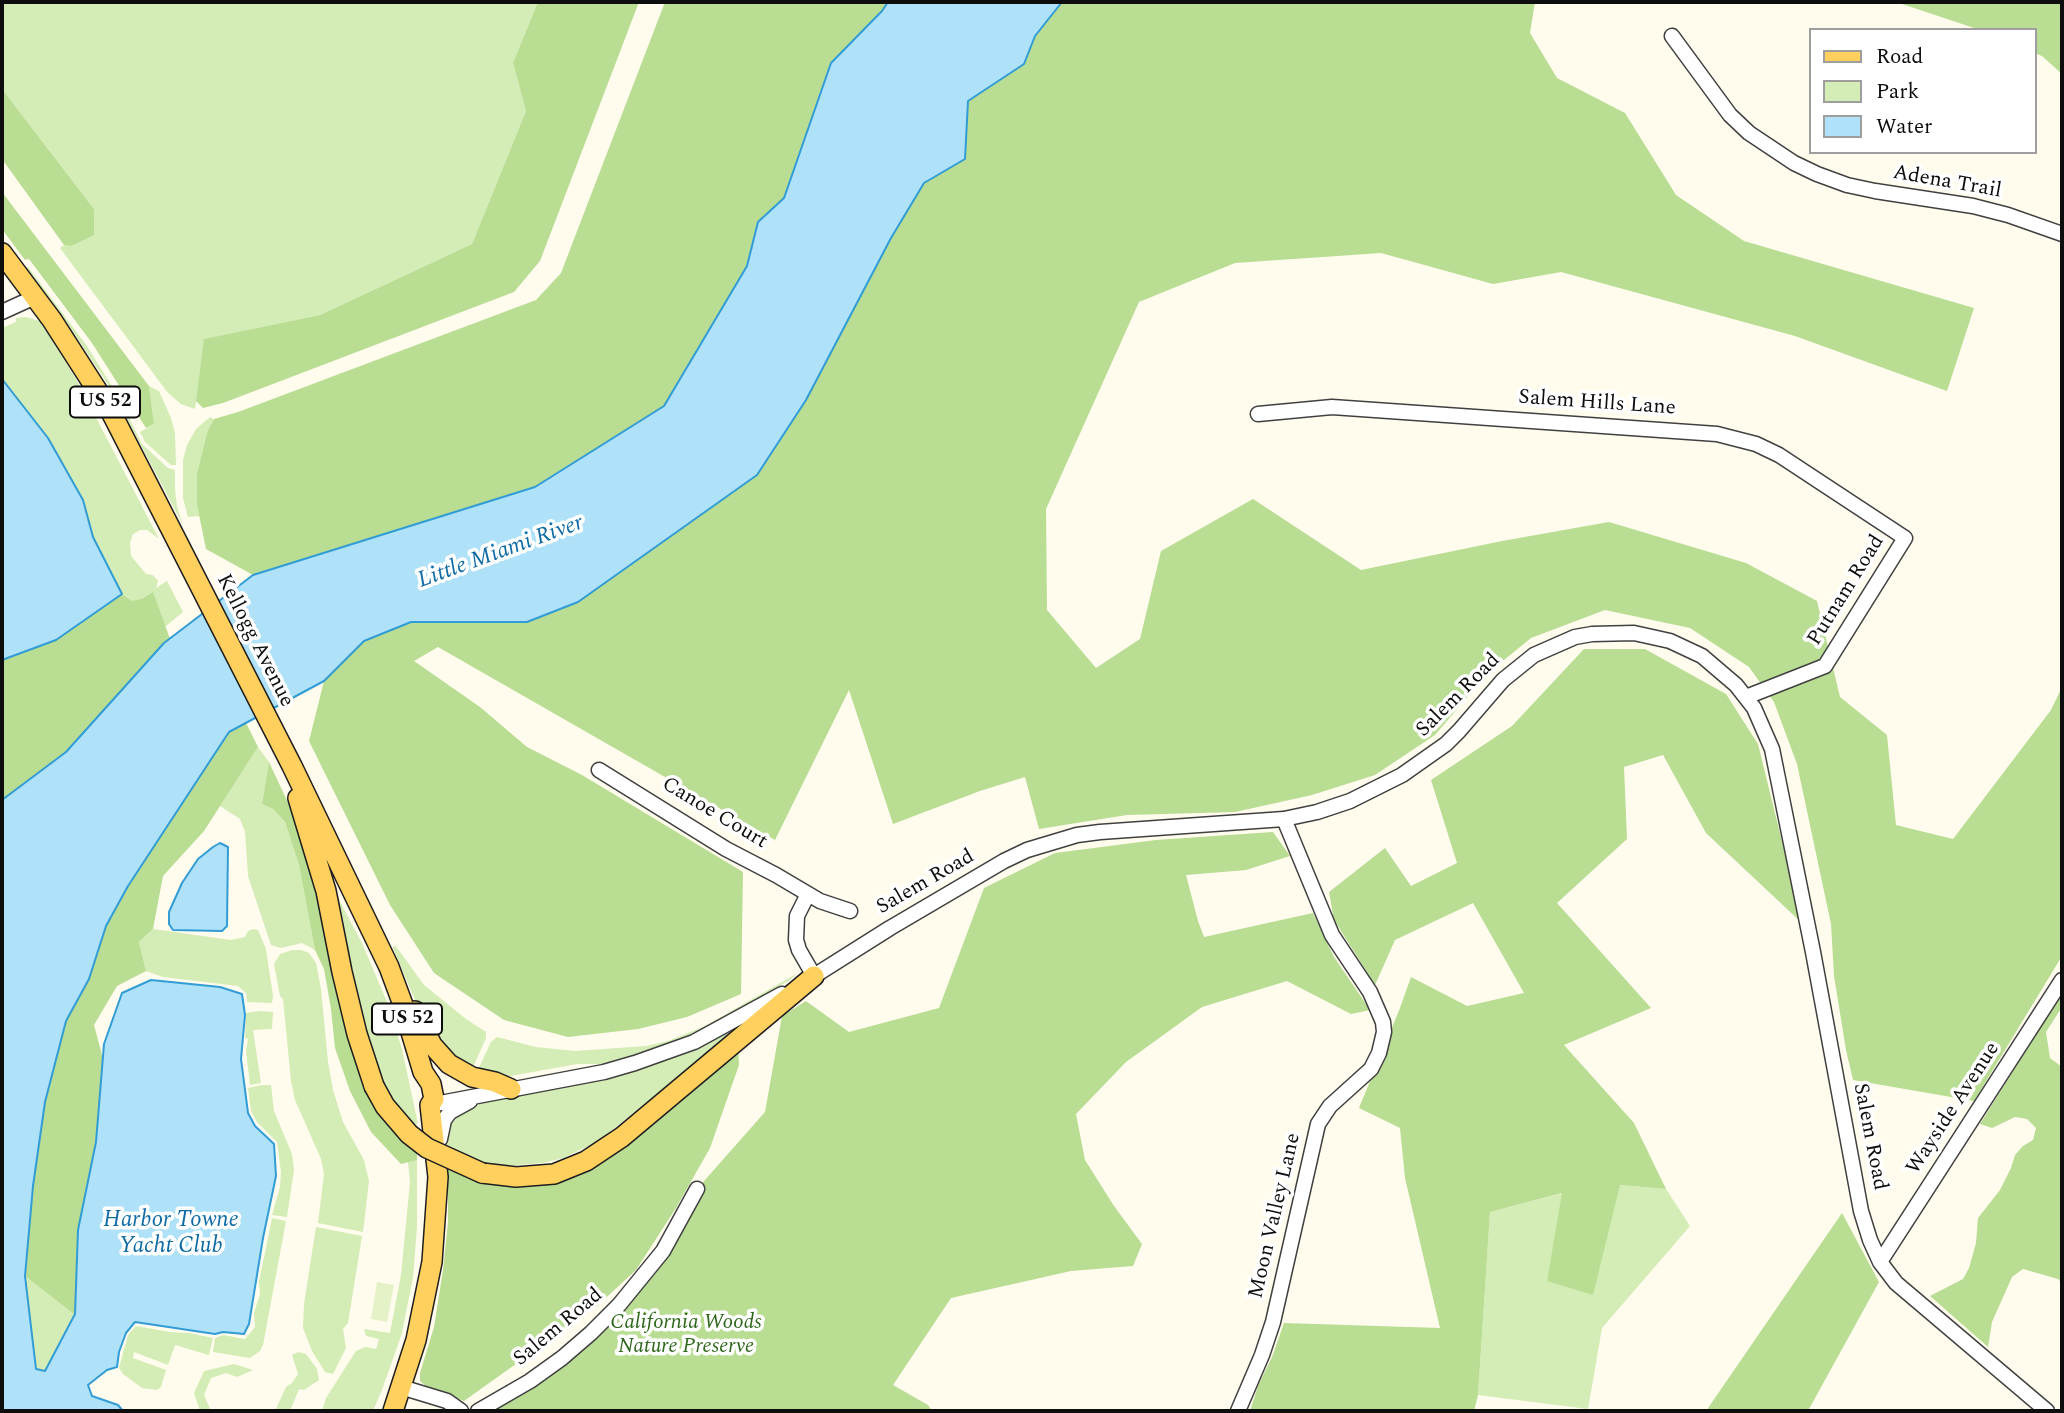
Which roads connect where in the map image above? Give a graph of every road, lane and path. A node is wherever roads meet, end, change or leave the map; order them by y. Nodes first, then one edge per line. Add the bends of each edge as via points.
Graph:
1 (1672, 36) dead end
2 (2062, 234) edge
3 (2, 253) edge
4 (35, 296) junction
5 (2, 312) edge
6 (1258, 414) dead end
7 (1905, 538) joint
8 (1746, 697) junction
9 (292, 766) junction
10 (599, 770) dead end
11 (1284, 818) junction
12 (808, 894) junction
13 (850, 911) dead end
14 (389, 967) junction
15 (814, 976) junction
16 (2062, 980) edge
17 (512, 1089) junction
18 (484, 1094) junction
19 (430, 1105) junction
20 (435, 1144) junction
21 (697, 1189) dead end
22 (1880, 1262) junction
23 (401, 1387) junction
24 (393, 1411) edge
25 (461, 1411) edge
26 (478, 1411) edge
27 (1238, 1411) edge
28 (2047, 1411) edge

1 - 2 street, Adena Trail via 1730,115 1794,163 1847,185 1973,206
3 - 4 main road, Kellogg Avenue / US 52
4 - 5 street
4 - 9 main road, Kellogg Avenue / US 52 via 111,412
6 - 7 street, Salem Hills Lane via 1332,407 1717,434 1779,455
7 - 8 street, Putnam Road via 1825,666
8 - 11 street, Salem Road via 1702,656 1670,641 1634,632 1575,637 1518,666 1459,731 1402,775 1350,801
8 - 22 street, Salem Road via 1772,749 1861,1211
9 - 14 main road, Kellogg Avenue / US 52
9 - 15 main road, bridge via 300,809 326,891 357,1034 374,1086 384,1106 427,1149 482,1172 516,1177 554,1174 586,1161 622,1137
10 - 12 street, Canoe Court
11 - 15 street, Salem Road via 1100,832 1049,842 1004,861
11 - 27 street, Moon Valley Lane via 1332,935 1370,992 1384,1032 1371,1069 1330,1106 1318,1124 1273,1322
12 - 13 street, Canoe Court
12 - 15 street via 797,916 796,940
14 - 17 main road via 440,1056 459,1071
14 - 19 main road, Kellogg Avenue / US 52 via 431,1084 434,1099
15 - 17 street, Salem Road via 694,1042 604,1072
16 - 22 street, Wayside Avenue
17 - 18 street, Salem Road
18 - 19 street, Salem Road
18 - 20 street, Salem Road via 450,1112
19 - 20 main road, Kellogg Avenue / US 52
20 - 23 main road, Kellogg Avenue / US 52 via 432,1262 423,1315
21 - 26 street, Salem Road via 663,1251 619,1305 562,1358
22 - 28 street, Salem Road via 1896,1283
23 - 24 main road, Kellogg Avenue / US 52
23 - 25 street via 447,1401

